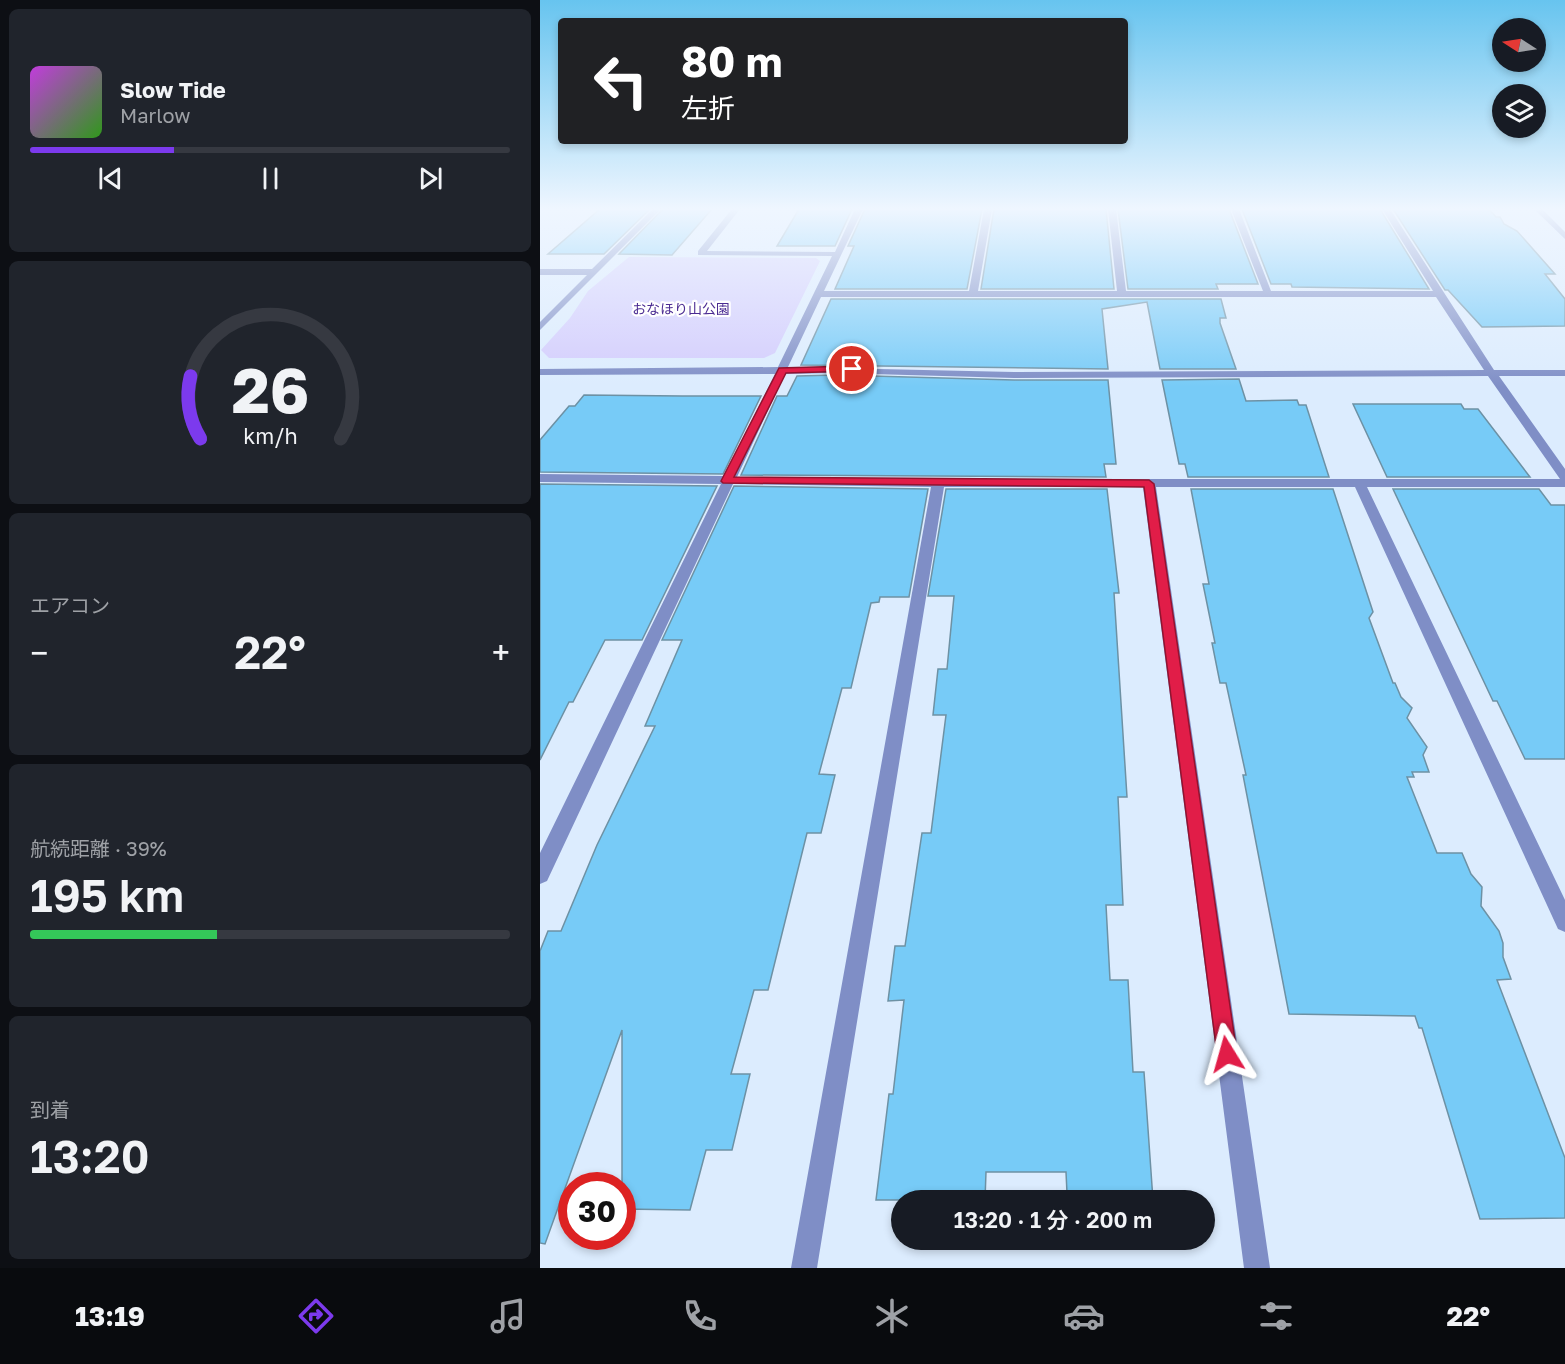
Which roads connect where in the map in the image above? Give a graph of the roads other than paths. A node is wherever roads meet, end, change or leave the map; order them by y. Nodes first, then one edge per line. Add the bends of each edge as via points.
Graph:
1 (598, 268) edge
2 (830, 268) edge
3 (978, 268) edge
4 (1119, 268) edge
5 (1258, 268) edge
6 (1421, 268) edge
7 (540, 272) edge
8 (594, 272) junction
9 (818, 294) junction
10 (974, 294) junction
11 (1122, 294) junction
12 (1268, 294) junction
13 (1436, 294) junction
14 (540, 327) edge
15 (782, 370) junction
16 (540, 372) edge
17 (1489, 373) junction
18 (1565, 373) edge
19 (540, 478) edge
20 (1565, 478) edge
21 (727, 481) junction
22 (939, 483) junction
23 (1359, 483) junction
24 (1565, 483) edge
25 (1149, 484) junction
26 (540, 874) edge
27 (1565, 922) edge
28 (804, 1268) edge
29 (1257, 1268) edge

1 - 8 street
2 - 9 street
3 - 10 street
4 - 11 street
5 - 12 street
6 - 13 street
7 - 8 street
8 - 14 street
9 - 10 street
9 - 15 street
10 - 11 street
11 - 12 street
12 - 13 street
13 - 17 street
15 - 16 street
15 - 17 street via 928,370 1014,375
15 - 21 street
17 - 18 street
17 - 20 street
19 - 21 street
21 - 22 street
21 - 26 street
22 - 25 street
22 - 28 street
23 - 24 street
23 - 25 street
23 - 27 street
25 - 29 street

